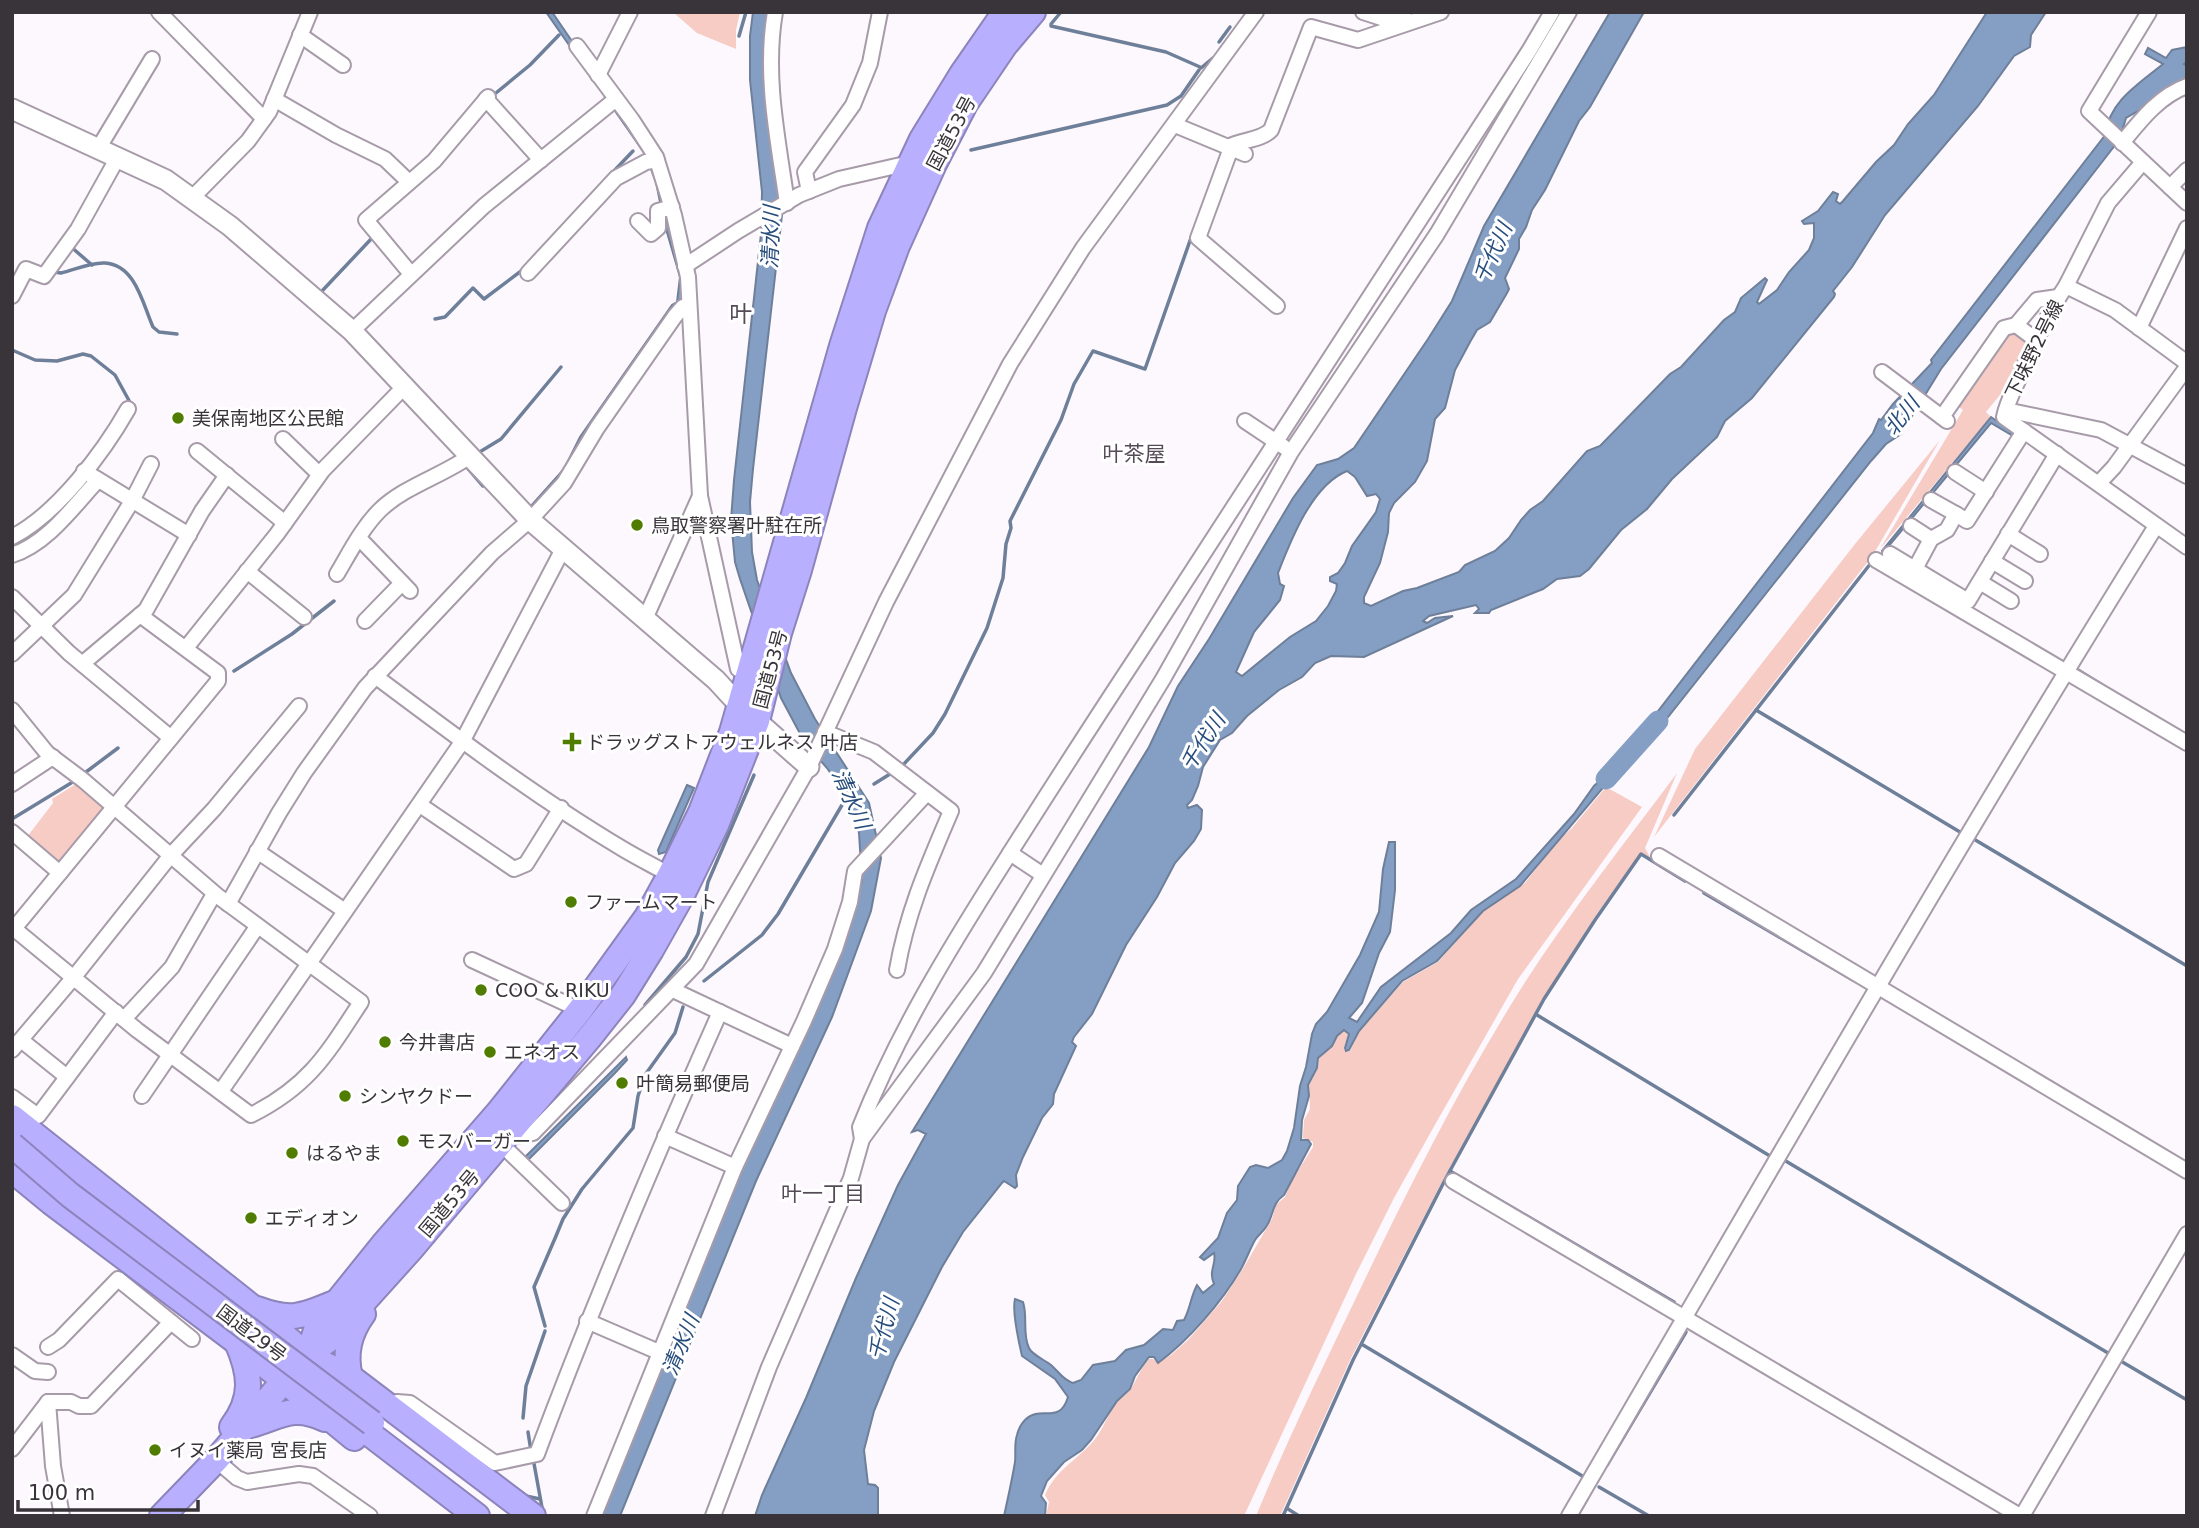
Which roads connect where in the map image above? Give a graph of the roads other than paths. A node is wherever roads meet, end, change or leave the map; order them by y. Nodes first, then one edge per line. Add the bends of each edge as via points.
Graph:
1 (159, 12) edge
2 (310, 12) edge
3 (630, 12) edge
4 (775, 12) edge
5 (880, 12) edge
6 (1005, 12) edge
7 (1033, 12) edge
8 (1256, 12) edge
9 (1363, 12) edge
10 (1412, 12) edge
11 (1441, 12) edge
12 (1552, 12) edge
13 (1569, 12) edge
14 (2149, 12) edge
15 (300, 35) junction
16 (578, 46) dead end
17 (152, 59) dead end
18 (343, 65) dead end
19 (598, 75) junction
20 (2187, 86) edge
21 (274, 99) junction
22 (616, 99) junction
23 (12, 109) edge
24 (264, 119) junction
25 (1175, 125) junction
26 (2121, 142) junction
27 (98, 149) junction
28 (1235, 150) junction
29 (118, 157) junction
30 (541, 160) junction
31 (657, 160) junction
32 (2143, 162) junction
33 (922, 163) junction
34 (2187, 170) edge
35 (408, 181) junction
36 (2169, 187) junction
37 (809, 191) junction
38 (193, 197) junction
39 (787, 203) junction
40 (2187, 203) edge
41 (671, 207) junction
42 (638, 221) dead end
43 (2187, 228) edge
44 (685, 266) junction
45 (528, 273) dead end
46 (411, 274) junction
47 (2062, 292) junction
48 (12, 296) edge
49 (688, 305) junction
50 (1277, 306) dead end
51 (2016, 325) junction
52 (2139, 328) junction
53 (352, 331) junction
54 (2036, 340) junction
55 (2187, 365) edge
56 (1882, 372) dead end
57 (405, 386) junction
58 (128, 409) dead end
59 (2006, 410) junction
60 (1245, 421) dead end
61 (2024, 430) junction
62 (283, 439) dead end
63 (1277, 442) junction
64 (2129, 445) junction
65 (197, 451) dead end
66 (1292, 452) junction
67 (2057, 454) junction
68 (470, 456) junction
69 (151, 464) dead end
70 (84, 471) junction
71 (1955, 472) dead end
72 (319, 474) junction
73 (227, 475) junction
74 (2187, 476) edge
75 (98, 480) junction
76 (2099, 483) junction
77 (1986, 492) junction
78 (700, 496) junction
79 (1931, 500) dead end
80 (132, 501) junction
81 (1956, 514) junction
82 (530, 520) junction
83 (285, 523) junction
84 (1911, 526) dead end
85 (2156, 526) junction
86 (2008, 534) junction
87 (189, 535) junction
88 (12, 537) edge
89 (359, 538) junction
90 (1931, 539) junction
91 (2186, 546) edge
92 (563, 549) junction
93 (2040, 554) dead end
94 (12, 555) edge
95 (1992, 561) junction
96 (1915, 569) junction
97 (247, 571) junction
98 (337, 574) dead end
99 (2025, 581) dead end
100 (1980, 582) junction
101 (12, 597) edge
102 (2011, 601) dead end
103 (140, 615) junction
104 (304, 617) dead end
105 (645, 619) junction
106 (365, 621) dead end
107 (41, 626) junction
108 (769, 636) junction
109 (186, 648) junction
110 (12, 654) edge
111 (82, 664) junction
112 (738, 668) dead end
113 (2066, 670) junction
114 (375, 676) junction
115 (299, 706) dead end
116 (12, 710) edge
117 (748, 713) junction
118 (825, 732) junction
119 (171, 738) junction
120 (463, 742) junction
121 (2187, 743) edge
122 (52, 758) junction
123 (809, 767) junction
124 (12, 784) edge
125 (927, 793) junction
126 (420, 805) junction
127 (115, 807) junction
128 (561, 808) junction
129 (12, 832) edge
130 (257, 851) junction
131 (1010, 853) junction
132 (171, 855) junction
133 (1659, 856) dead end
134 (60, 873) junction
135 (670, 875) junction
136 (1044, 876) junction
137 (214, 894) junction
138 (228, 904) junction
139 (345, 911) junction
140 (257, 927) junction
141 (13, 929) edge
142 (472, 960) dead end
143 (307, 964) junction
144 (897, 970) dead end
145 (74, 977) junction
146 (1878, 986) junction
147 (673, 990) junction
148 (580, 1010) junction
149 (720, 1012) junction
150 (120, 1016) junction
151 (17, 1045) edge
152 (792, 1046) junction
153 (170, 1054) junction
154 (67, 1077) junction
155 (221, 1091) junction
156 (142, 1096) dead end
157 (12, 1097) edge
158 (12, 1117) edge
159 (665, 1136) junction
160 (504, 1137) junction
161 (862, 1139) junction
162 (12, 1145) edge
163 (735, 1167) junction
164 (12, 1170) edge
165 (2187, 1171) edge
166 (1453, 1181) dead end
167 (562, 1203) dead end
168 (2187, 1234) edge
169 (411, 1249) junction
170 (337, 1302) junction
171 (253, 1308) junction
172 (1685, 1317) junction
173 (587, 1321) junction
174 (172, 1322) junction
175 (192, 1339) dead end
176 (237, 1342) junction
177 (48, 1347) dead end
178 (661, 1353) junction
179 (12, 1355) edge
180 (306, 1355) junction
181 (48, 1372) dead end
182 (350, 1377) junction
183 (284, 1381) junction
184 (48, 1402) junction
185 (381, 1416) junction
186 (246, 1426) junction
187 (338, 1426) junction
188 (12, 1449) edge
189 (216, 1460) junction
190 (169, 1508) edge
191 (364, 1514) edge
192 (531, 1514) edge
193 (62, 1516) edge
194 (459, 1516) edge
195 (477, 1516) edge
196 (496, 1516) edge
197 (594, 1516) edge
198 (713, 1516) edge
199 (1569, 1516) edge
200 (2021, 1516) edge

1 - 24 street
2 - 15 street
3 - 19 street
4 - 39 street via 770,67
5 - 37 street via 870,63 853,104 805,172
6 - 33 highway, 国道53号 via 962,74
7 - 33 highway, 国道53号
8 - 25 street
9 - 10 street via 1391,21
11 - 28 street via 1358,40 1311,27 1268,134 1241,140
12 - 63 street
13 - 66 street via 1437,234
14 - 26 street via 2089,111
15 - 18 street
15 - 21 street
16 - 19 street
17 - 27 street
19 - 22 street
20 - 26 street via 2146,115
21 - 24 street
21 - 35 street via 385,159
22 - 30 street
22 - 31 street
23 - 27 street
24 - 38 street
25 - 28 street
25 - 118 street via 1083,247 1010,364
26 - 32 street
27 - 29 street
28 - 50 street via 1198,238
29 - 38 street
29 - 48 street via 78,229 44,276 26,269
30 - 35 street via 486,98 434,161
30 - 46 street
31 - 41 street
31 - 45 street via 616,178
32 - 36 street
32 - 47 street via 2108,203
33 - 37 street via 839,179
33 - 108 highway, 国道53号
33 - 108 highway, 国道53号 via 880,228 857,299 769,601
34 - 36 street
35 - 46 street via 366,220
36 - 40 street
37 - 39 street
38 - 53 street
39 - 44 street
41 - 42 street via 658,211 658,228 651,234
41 - 44 street
43 - 52 street
44 - 49 street
46 - 53 street
47 - 51 street via 2037,300
47 - 52 street, 下味野2号線 via 2115,310
47 - 54 street, 下味野2号線
49 - 78 street
49 - 82 street via 632,376 570,476
51 - 54 street
51 - 56 street via 1997,336 1945,419
52 - 55 street, 下味野2号線
53 - 57 street
54 - 59 street, 下味野2号線
55 - 64 street
57 - 68 street
57 - 72 street
58 - 70 street
59 - 61 street, 下味野2号線 via 2004,417
59 - 64 street via 2101,430
60 - 63 street
61 - 67 street, 下味野2号線
61 - 77 street
62 - 72 street
63 - 66 street
63 - 131 street
64 - 74 street
64 - 76 street
65 - 73 street
66 - 136 street
67 - 76 street, 下味野2号線
67 - 86 street
68 - 82 street
68 - 89 street via 389,503
69 - 80 street
70 - 75 street
70 - 88 street via 38,520
71 - 77 street
72 - 83 street
73 - 83 street
73 - 87 street
75 - 80 street
75 - 94 street via 47,533
76 - 85 street, 下味野2号線
77 - 81 street via 1967,521
78 - 105 street
78 - 112 street
79 - 81 street
80 - 87 street
80 - 107 street via 74,595
81 - 90 street via 1947,530
82 - 92 street
82 - 114 street via 492,553
83 - 97 street
84 - 90 street
85 - 91 street, 下味野2号線
85 - 113 street
86 - 93 street
86 - 95 street
87 - 103 street
89 - 98 street
89 - 106 street via 406,587
90 - 96 street
92 - 105 street
92 - 120 street
95 - 99 street
95 - 100 street
96 - 100 street via 1968,601
96 - 113 street via 1883,557
97 - 104 street
97 - 109 street
100 - 102 street
101 - 107 street
103 - 109 street
103 - 111 street
105 - 117 street
107 - 110 street
107 - 111 street
108 - 117 highway, 国道53号
108 - 117 highway, 国道53号 via 770,668
109 - 119 street via 218,673 219,681
111 - 119 street
113 - 121 street
113 - 146 street
114 - 120 street
114 - 130 street via 304,773
115 - 132 street
116 - 122 street
117 - 123 street
117 - 135 highway, 国道53号
117 - 160 highway, 国道53号 via 716,825 651,950 623,995
118 - 123 street
118 - 125 street via 874,752
119 - 127 street
120 - 126 street
120 - 128 street
122 - 124 street
122 - 127 street
123 - 147 street via 708,945
125 - 144 street via 951,811 918,887
125 - 152 street via 855,871 835,949
126 - 128 street via 514,869 526,864
126 - 139 street
127 - 132 street
127 - 134 street
128 - 135 street
129 - 134 street
130 - 138 street
130 - 139 street
131 - 136 street
131 - 161 street via 892,1052 860,1127
132 - 137 street
132 - 145 street
133 - 146 street
134 - 141 street
135 - 148 highway, 国道53号 via 647,917
136 - 161 street via 984,973
137 - 138 street
137 - 150 street via 177,959
138 - 140 street
139 - 143 street
140 - 143 street
140 - 153 street
141 - 145 street
142 - 148 street
143 - 155 street
143 - 155 street via 361,1002 324,1058 290,1092 251,1115
145 - 150 street
145 - 151 street
146 - 165 street
146 - 172 street
147 - 149 street
147 - 160 street via 533,1133
148 - 170 highway, 国道53号
149 - 152 street
149 - 159 street
150 - 153 street
150 - 154 street
151 - 154 street
152 - 163 street
153 - 155 street
153 - 156 street
154 - 157 street via 38,1116
158 - 171 highway
159 - 163 street
159 - 173 street
160 - 167 street
160 - 169 highway, 国道53号
161 - 198 street via 851,1178 769,1367
162 - 185 highway, 国道29号, bridge via 70,1195
163 - 178 street
164 - 176 highway
166 - 172 street
168 - 200 street
169 - 180 highway, 国道53号 via 330,1339
169 - 182 highway via 355,1325 347,1356
170 - 171 highway via 315,1313 288,1317
170 - 180 highway, 国道53号 via 317,1327
171 - 180 highway
172 - 199 street
172 - 200 street
173 - 178 street
173 - 185 street via 537,1454 495,1463 411,1403 397,1402
174 - 175 street
174 - 177 street via 118,1279
174 - 184 street via 90,1406
176 - 183 highway
176 - 190 highway via 249,1394 242,1414
178 - 197 street
179 - 181 street via 35,1371
180 - 182 highway
180 - 183 highway, 国道53号
180 - 195 highway via 301,1378 309,1387
182 - 185 highway
183 - 186 highway, 国道53号
183 - 187 highway
184 - 188 street
184 - 193 street
185 - 192 highway
185 - 196 highway, 国道29号
186 - 187 highway via 294,1410
186 - 189 highway, 国道53号
187 - 194 highway
189 - 190 highway, 国道53号
189 - 191 street via 247,1482 313,1476

